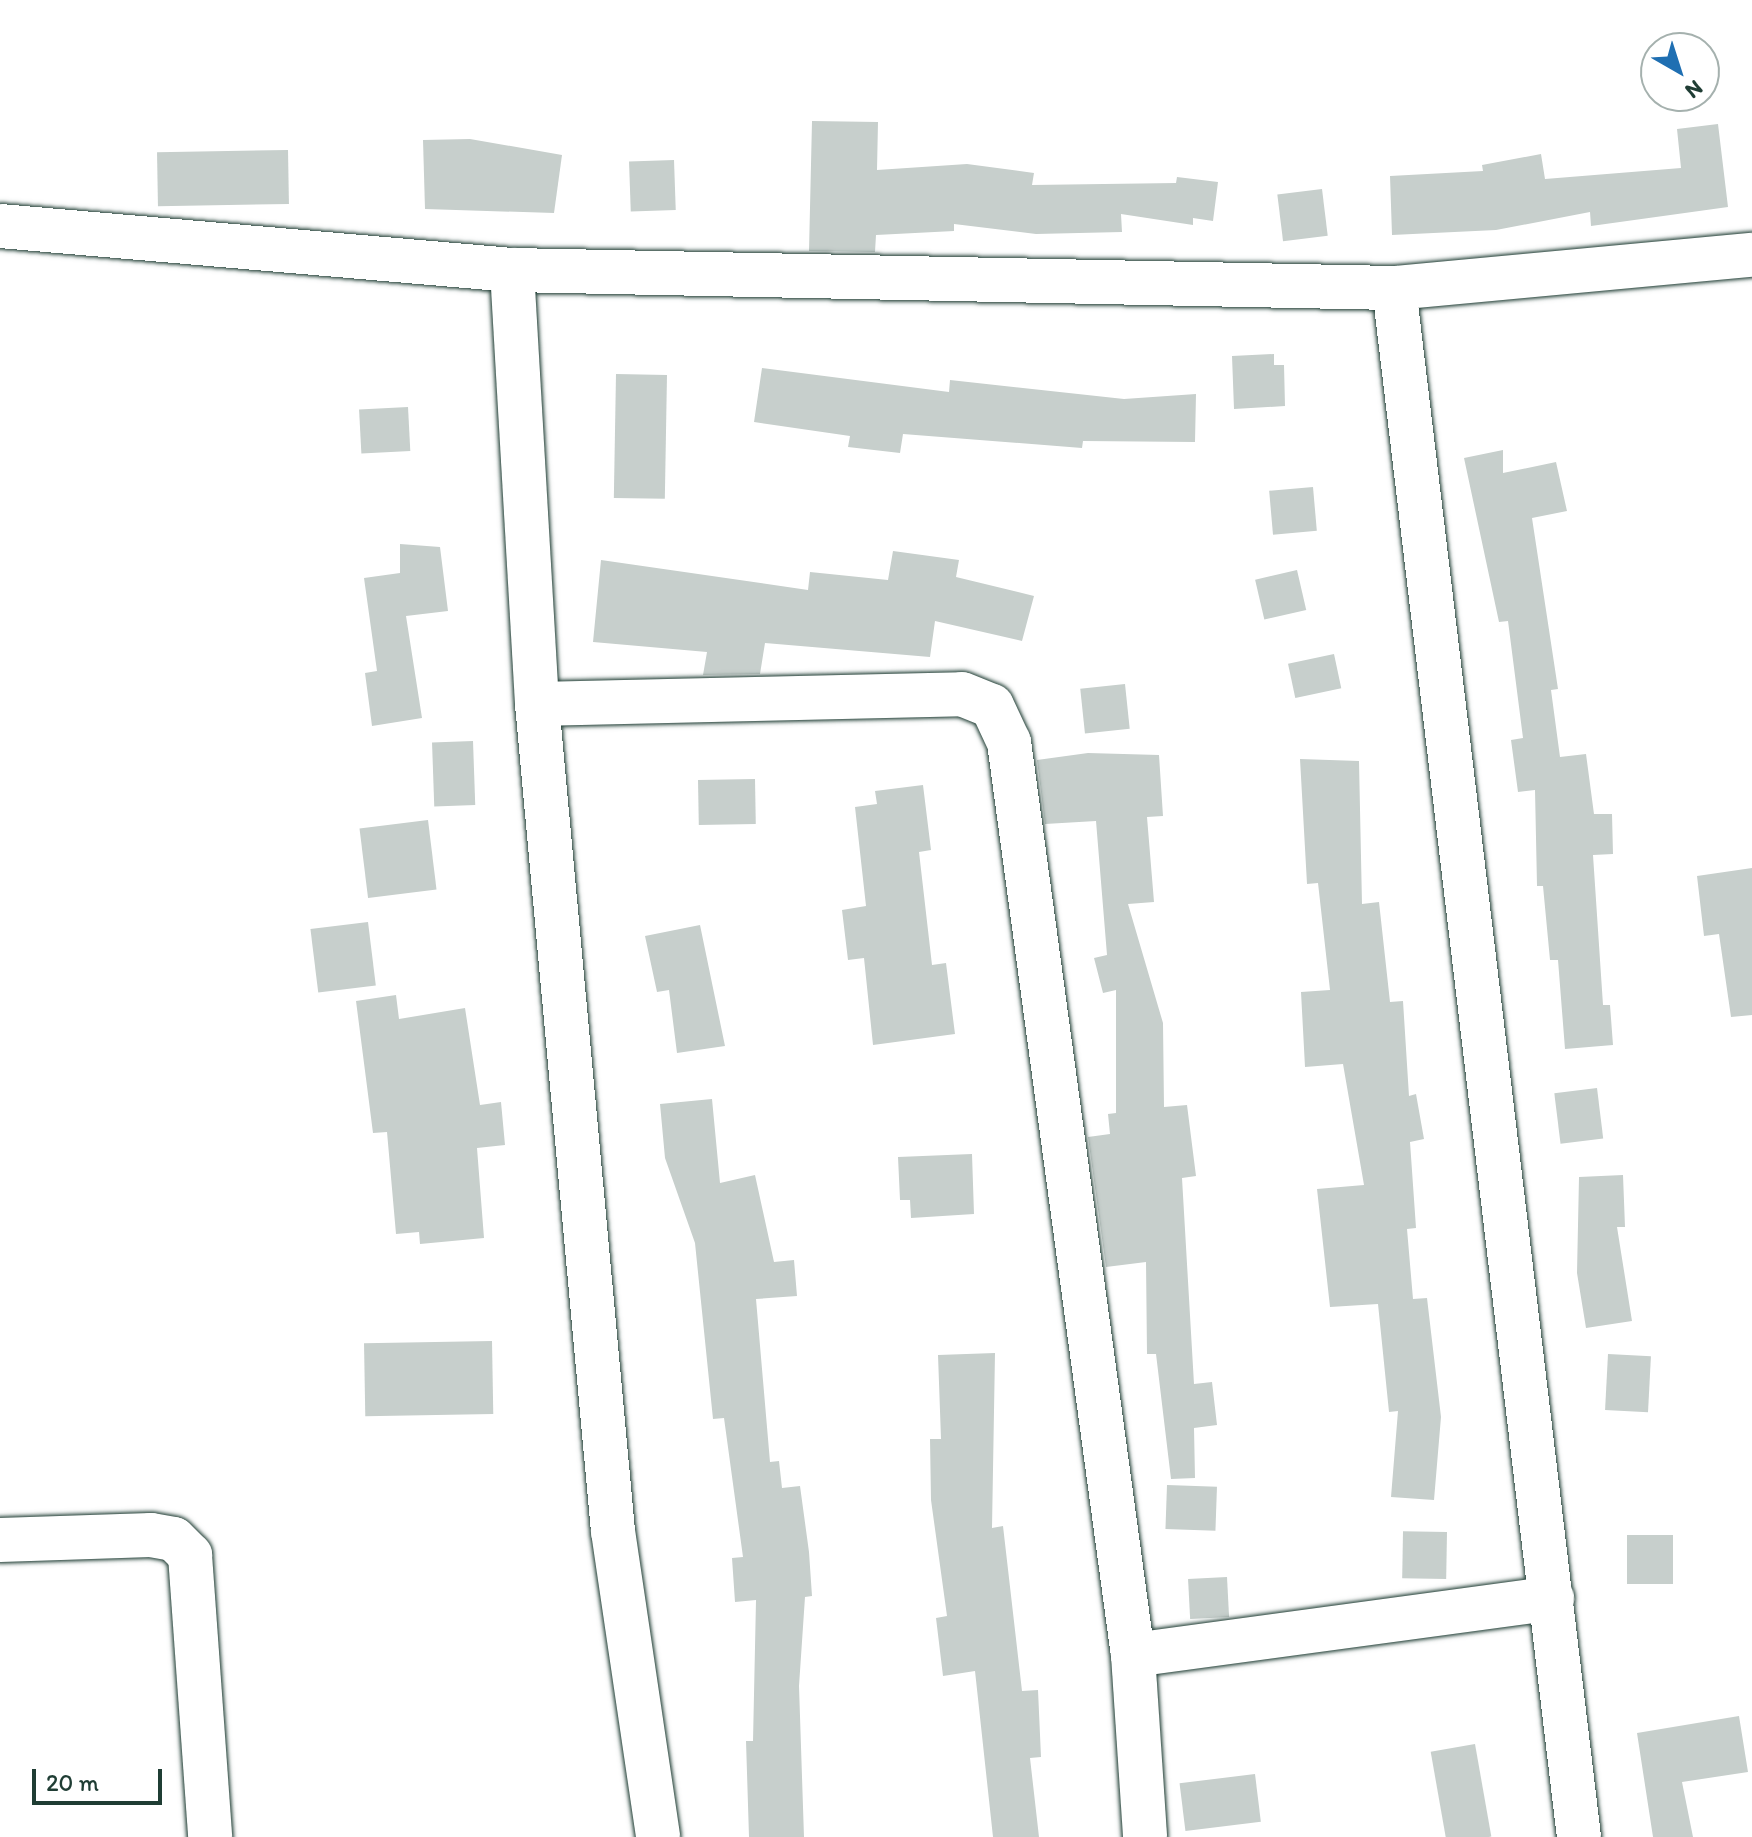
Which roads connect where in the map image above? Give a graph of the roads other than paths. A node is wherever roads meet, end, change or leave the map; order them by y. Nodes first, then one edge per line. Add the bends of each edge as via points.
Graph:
1 (0, 226) edge
2 (1752, 255) edge
3 (512, 270) junction
4 (1394, 288) junction
5 (537, 704) junction
6 (0, 1540) edge
7 (1552, 1598) junction
8 (1133, 1655) junction
9 (210, 1837) edge
10 (658, 1837) edge
11 (1145, 1837) edge
12 (1579, 1837) edge

1 - 3 street
2 - 4 street
3 - 4 street
3 - 5 street
4 - 7 street
5 - 8 street via 962,694 992,706 1009,742
5 - 10 street via 613,1531
6 - 9 street via 151,1535 174,1539 190,1555
7 - 8 street
7 - 12 street
8 - 11 street

